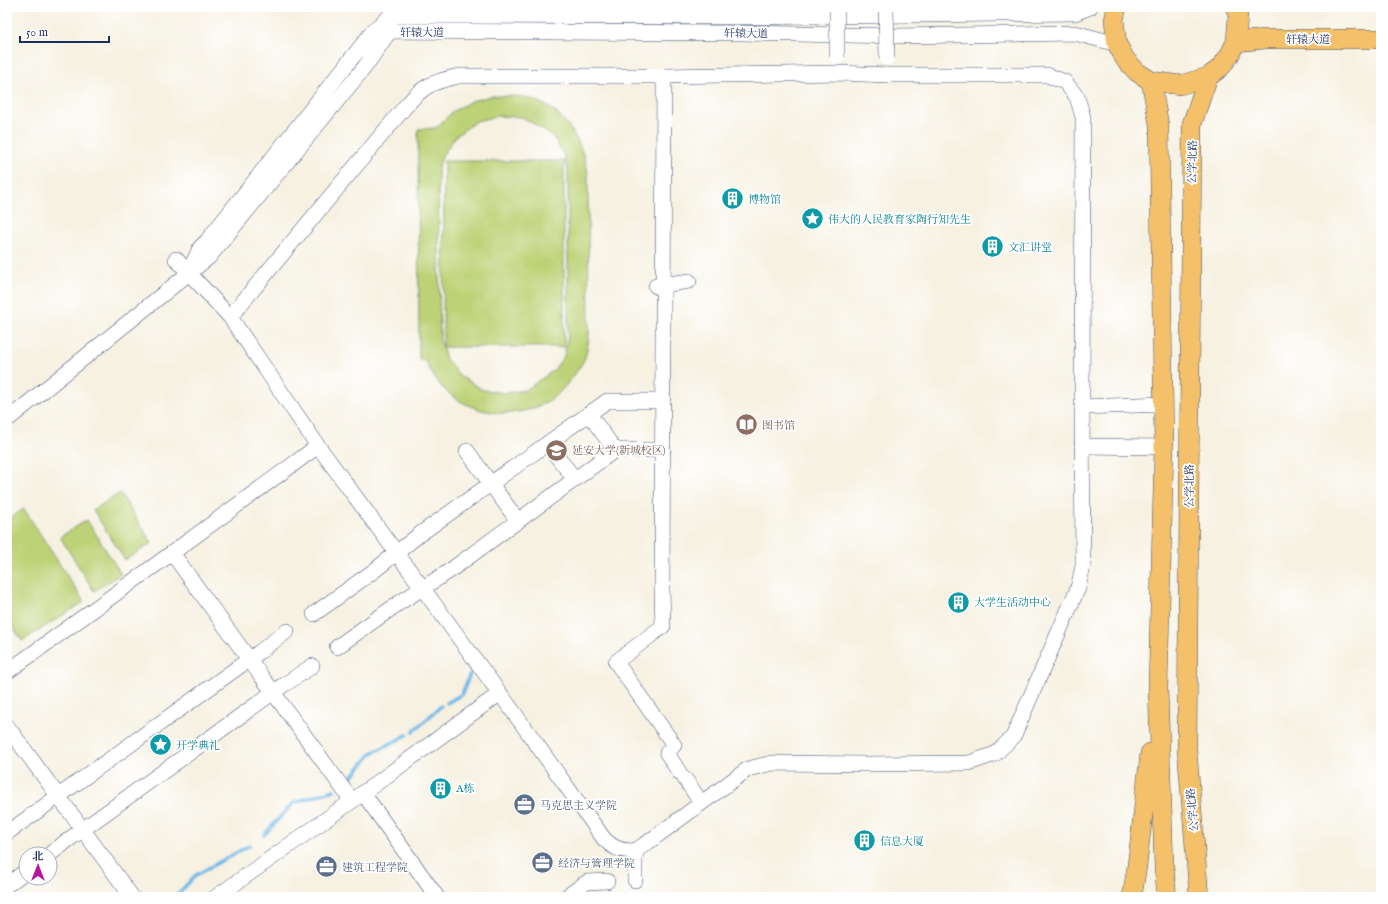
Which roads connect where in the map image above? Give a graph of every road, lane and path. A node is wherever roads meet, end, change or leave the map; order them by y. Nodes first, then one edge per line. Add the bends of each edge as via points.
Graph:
1 (838, 7) edge
2 (886, 7) edge
3 (1090, 7) edge
4 (1117, 7) edge
5 (1235, 7) edge
6 (392, 12) edge
7 (381, 31) junction
8 (1381, 39) edge
9 (1236, 42) junction
10 (1117, 44) junction
11 (838, 73) junction
12 (888, 75) junction
13 (664, 76) junction
14 (1208, 77) junction
15 (1151, 80) junction
16 (176, 259) dead end
17 (189, 272) junction
18 (689, 281) dead end
19 (660, 286) junction
20 (230, 317) junction
21 (663, 401) junction
22 (1164, 404) junction
23 (1082, 407) junction
24 (589, 414) junction
25 (7, 420) edge
26 (547, 444) junction
27 (318, 446) junction
28 (1082, 446) junction
29 (1164, 447) junction
30 (615, 450) junction
31 (663, 450) junction
32 (467, 451) dead end
33 (575, 479) junction
34 (491, 483) junction
35 (518, 520) junction
36 (172, 553) junction
37 (396, 553) junction
38 (422, 589) junction
39 (314, 614) dead end
40 (287, 632) dead end
41 (337, 647) dead end
42 (256, 654) junction
43 (312, 666) dead end
44 (7, 672) edge
45 (281, 687) junction
46 (1158, 688) junction
47 (499, 694) junction
48 (7, 726) edge
49 (696, 795) dead end
50 (58, 796) junction
51 (357, 797) junction
52 (83, 830) junction
53 (7, 833) edge
54 (58, 848) edge
55 (636, 850) junction
56 (18, 876) edge
57 (635, 880) dead end
58 (607, 881) dead end
59 (7, 884) edge
60 (1199, 888) edge
61 (429, 894) edge
62 (132, 897) edge
63 (216, 897) edge
64 (566, 897) edge
65 (1132, 897) edge
66 (1167, 897) edge
67 (1202, 897) edge

1 - 11 street, bridge
2 - 12 street, bridge
3 - 6 street, 轩辕大道 via 1075,13 742,17
4 - 10 main road via 1114,20
5 - 9 main road via 1238,15
6 - 7 street
7 - 10 street, 轩辕大道 via 896,36 1075,33
7 - 17 street via 364,68 209,257
8 - 9 main road, 轩辕大道 via 1265,39
9 - 14 main road via 1230,56
10 - 15 main road via 1125,59 1137,72
11 - 12 street
11 - 13 street
12 - 23 street via 1047,75 1064,82 1077,97 1083,117
13 - 19 street
13 - 20 street via 459,76 439,80 419,91
14 - 15 main road via 1180,86
14 - 60 main road, 公学北路 via 1192,124 1187,749
15 - 22 main road via 1159,124
16 - 17 street
17 - 20 street
17 - 25 street
18 - 19 street
19 - 21 street
20 - 27 street
21 - 24 street via 607,401
21 - 31 street
22 - 23 street
22 - 29 main road
23 - 28 street
24 - 26 street
24 - 30 street
26 - 33 street
26 - 34 street
27 - 36 street
27 - 37 street
28 - 29 street
28 - 55 street via 1083,566 1078,588 1013,737 995,754 969,763 772,763 748,769
29 - 46 main road
30 - 31 street
30 - 33 street
31 - 49 street via 663,626 616,662 674,745 667,753
32 - 34 street
33 - 35 street
34 - 35 street
34 - 37 street
35 - 38 street
36 - 42 street
36 - 44 street
37 - 38 street
37 - 39 street
38 - 41 street
38 - 47 street
40 - 42 street
42 - 45 street
42 - 50 street
43 - 45 street
45 - 51 street
45 - 52 street
46 - 65 main road
46 - 66 main road
47 - 51 street
47 - 55 street via 604,839 611,846 623,850
48 - 50 street
50 - 52 street
50 - 53 street
51 - 61 street
51 - 63 street
52 - 54 street
52 - 62 street
55 - 57 street
56 - 59 street
58 - 64 street via 587,882
60 - 67 main road, 公学北路

